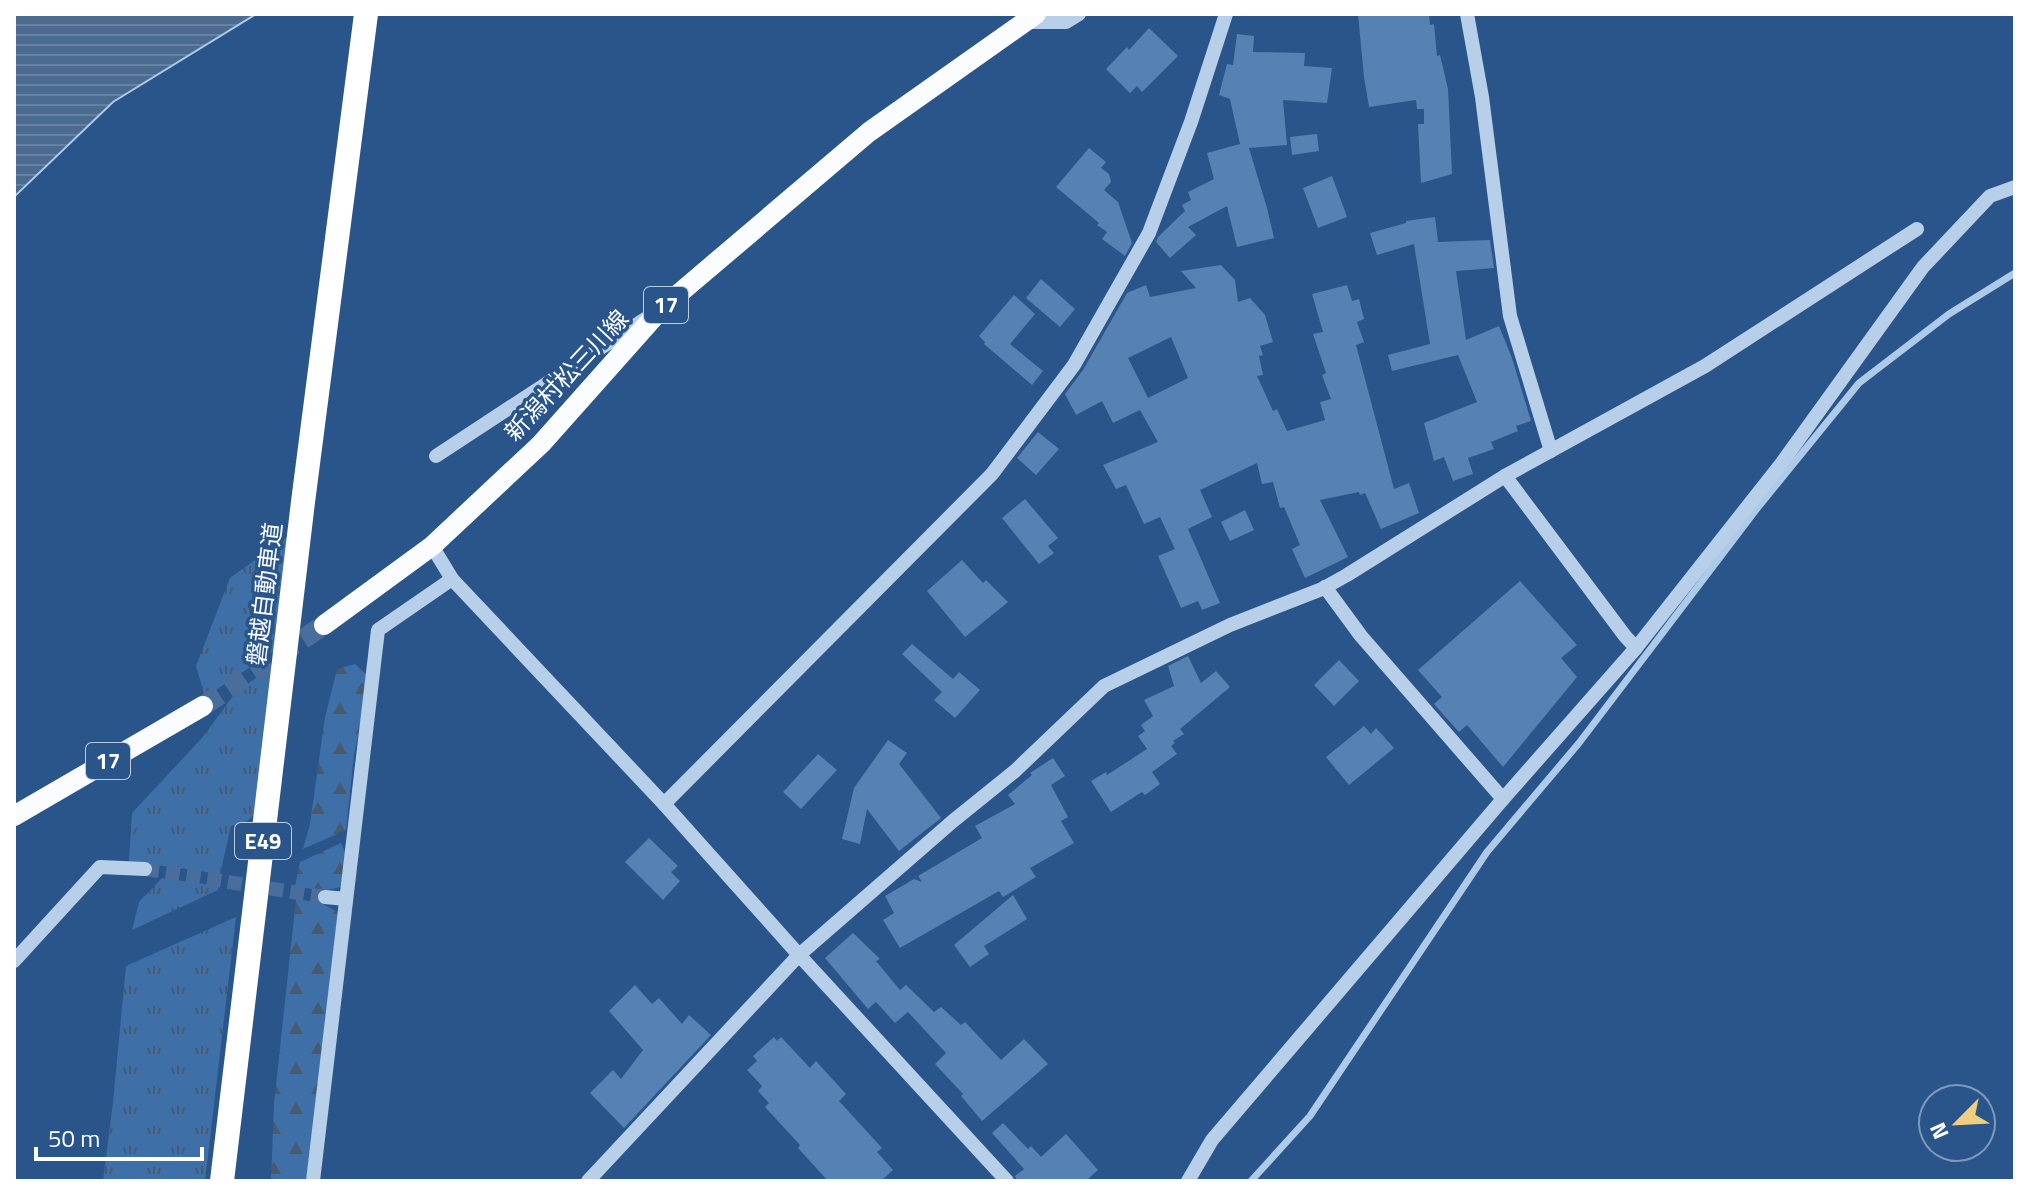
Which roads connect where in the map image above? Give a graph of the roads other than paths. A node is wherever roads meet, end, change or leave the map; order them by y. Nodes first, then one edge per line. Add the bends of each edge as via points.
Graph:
1 (366, 14) edge
2 (1079, 14) edge
3 (1226, 14) edge
4 (1467, 14) edge
5 (1030, 18) edge
6 (2015, 187) edge
7 (1917, 229) dead end
8 (662, 308) junction
9 (1551, 451) junction
10 (436, 456) dead end
11 (1505, 476) junction
12 (432, 546) junction
13 (452, 579) junction
14 (1325, 587) junction
15 (324, 625) tunnel mouth
16 (1636, 648) junction
17 (203, 706) tunnel mouth
18 (1503, 799) junction
19 (664, 804) junction
20 (14, 816) edge
21 (145, 869) tunnel mouth
22 (325, 897) tunnel mouth
23 (346, 899) junction
24 (799, 955) junction
25 (14, 961) edge
26 (222, 1181) edge
27 (313, 1181) edge
28 (588, 1181) edge
29 (1007, 1181) edge
30 (1188, 1181) edge

1 - 26 highway, 磐越自動車道 / E49
2 - 5 street via 1066,22
3 - 19 street via 1149,233 1074,365 992,474
4 - 9 street via 1510,316
5 - 8 main road, 新潟村松三川線 / 17 via 869,132
6 - 16 street via 1990,196 1923,267 1781,464
7 - 9 street via 1705,366
8 - 10 street
8 - 12 main road, 新潟村松三川線 / 17 via 541,444
9 - 11 street
11 - 14 street
11 - 16 street
12 - 13 street
12 - 15 main road, 新潟村松三川線 / 17
13 - 19 street
13 - 23 street via 378,630
14 - 18 street
14 - 24 street via 1230,625 1104,686 1015,771
16 - 18 street
17 - 20 main road, 17
18 - 30 street via 1212,1140
19 - 24 street
21 - 25 street via 100,867
22 - 23 street
23 - 27 street
24 - 28 street
24 - 29 street

